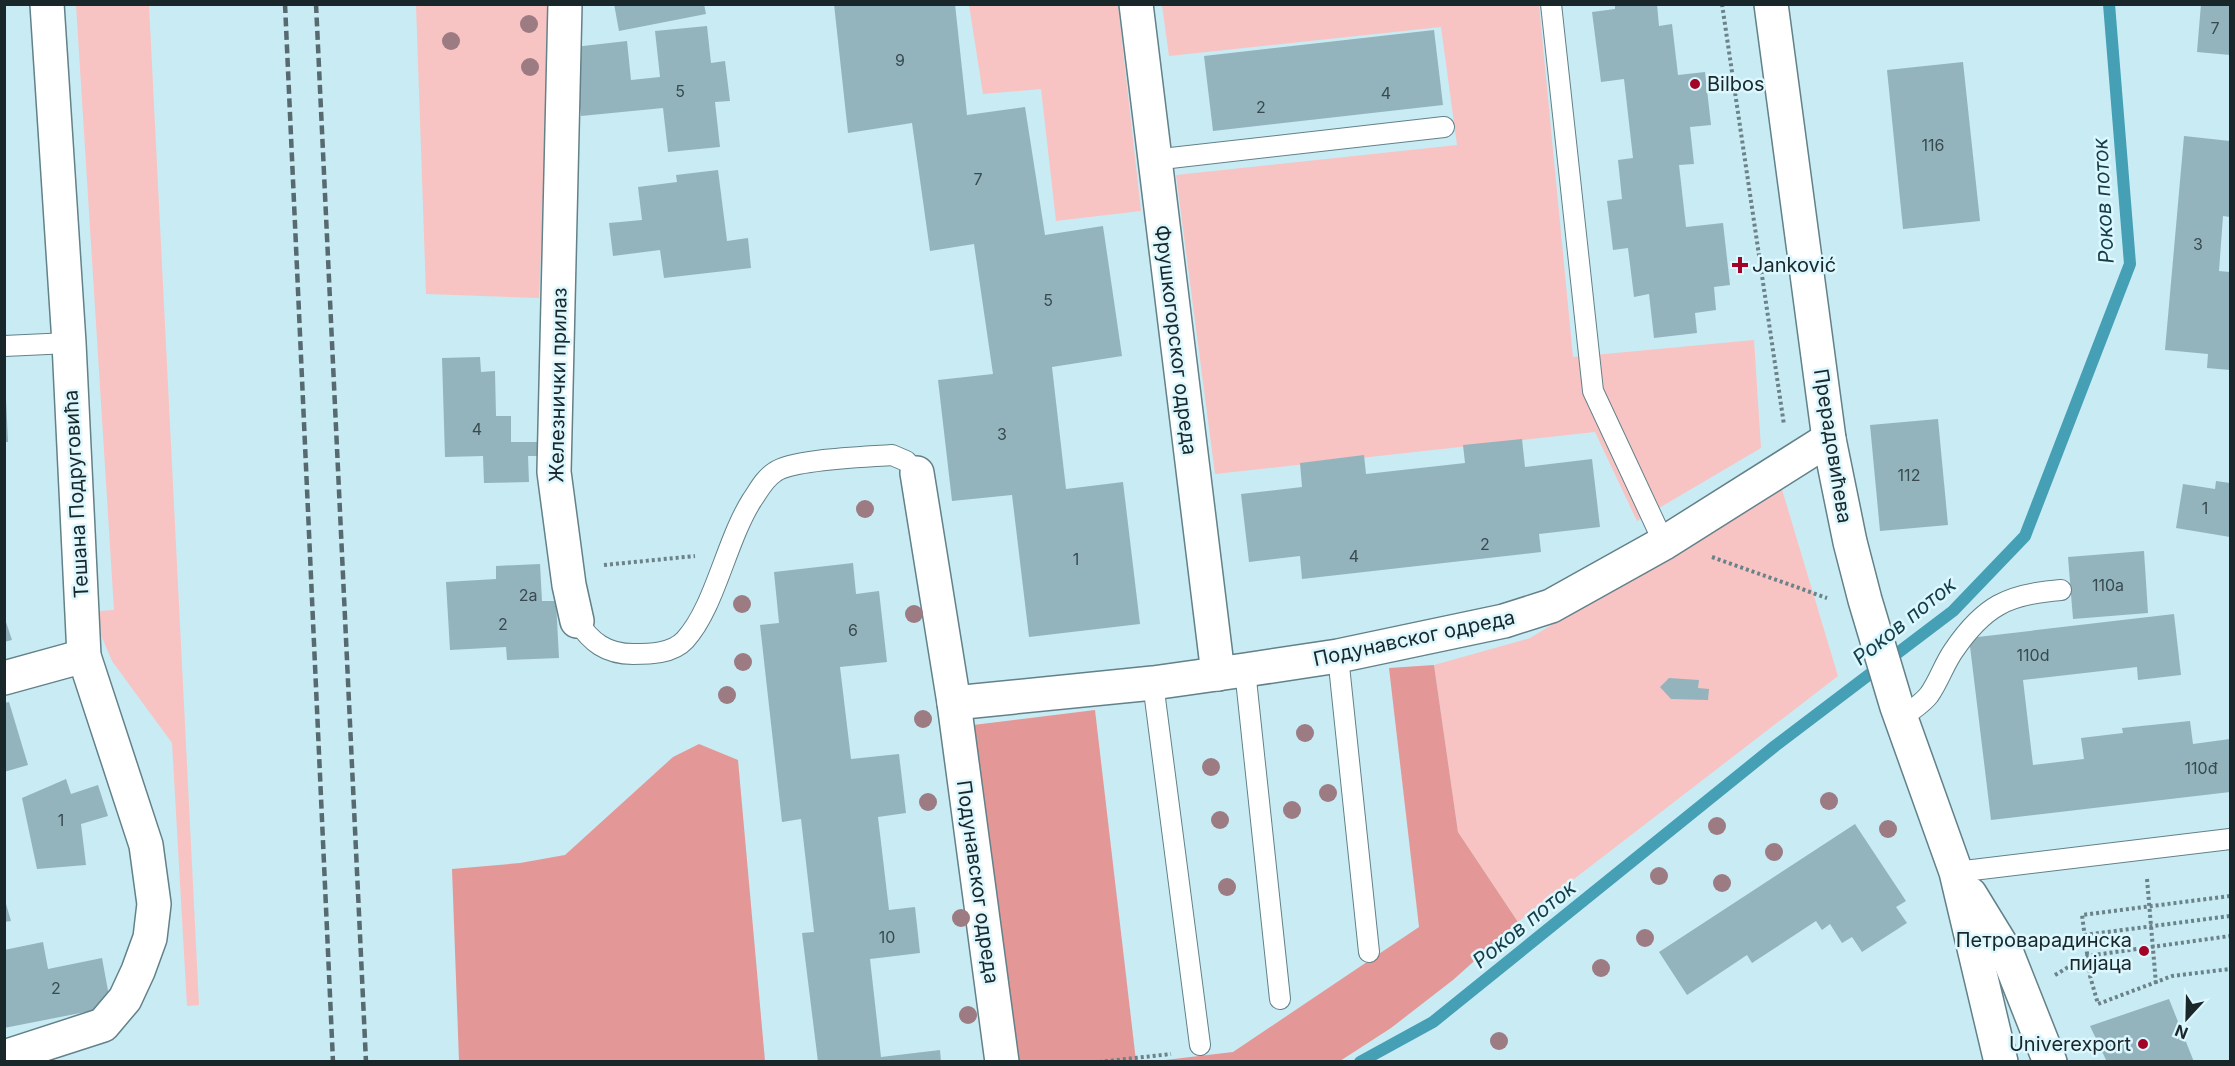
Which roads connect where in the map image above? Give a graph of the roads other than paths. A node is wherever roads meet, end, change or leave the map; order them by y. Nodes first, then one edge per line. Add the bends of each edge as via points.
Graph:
1 (47, 4) edge
2 (565, 4) edge
3 (1136, 4) edge
4 (1551, 4) edge
5 (1771, 4) edge
6 (1444, 127) dead end
7 (1153, 160) junction
8 (69, 343) junction
9 (4, 346) edge
10 (1829, 440) junction
11 (916, 473) joint
12 (1664, 543) junction
13 (2061, 590) dead end
14 (577, 621) joint
15 (84, 656) junction
16 (1338, 656) junction
17 (1232, 672) junction
18 (4, 678) edge
19 (1153, 683) junction
20 (954, 703) junction
21 (1899, 713) junction
22 (2230, 839) edge
23 (1956, 873) junction
24 (1369, 952) dead end
25 (1280, 999) dead end
26 (1200, 1045) dead end
27 (4, 1057) edge
28 (1002, 1062) edge
29 (2001, 1062) edge
30 (2050, 1062) edge

1 - 8 street, Тешана Подруговића
2 - 14 street, Железнички прилаз via 554,472
3 - 7 street, Фрушкогорског одреда
4 - 12 lane via 1593,391
5 - 10 street, Прерадовићева
6 - 7 lane
7 - 17 street, Фрушкогорског одреда
8 - 9 lane
8 - 15 street, Тешана Подруговића
10 - 12 street, Подунавског одреда
10 - 21 street, Прерадовићева via 1850,542
11 - 14 lane, Железнички прилаз via 906,461 892,454 776,470 764,481 739,521 705,606 684,642 657,654 626,654 604,647 589,639
11 - 20 street, Подунавског одреда
12 - 16 street, Подунавског одреда via 1551,606 1504,621
13 - 21 lane via 2017,596 1985,612 1953,651 1928,696
15 - 18 street
15 - 27 street, Тешана Подруговића via 146,845 154,904 150,938 125,999 103,1025
16 - 17 street, Подунавског одреда
16 - 24 lane
17 - 19 street, Подунавског одреда
17 - 25 lane
19 - 20 street, Подунавског одреда
19 - 26 lane
20 - 28 street, Подунавског одреда
21 - 23 street, Прерадовићева
22 - 23 lane
23 - 29 street, Прерадовићева
23 - 30 street, Прерадовићева via 2008,956

